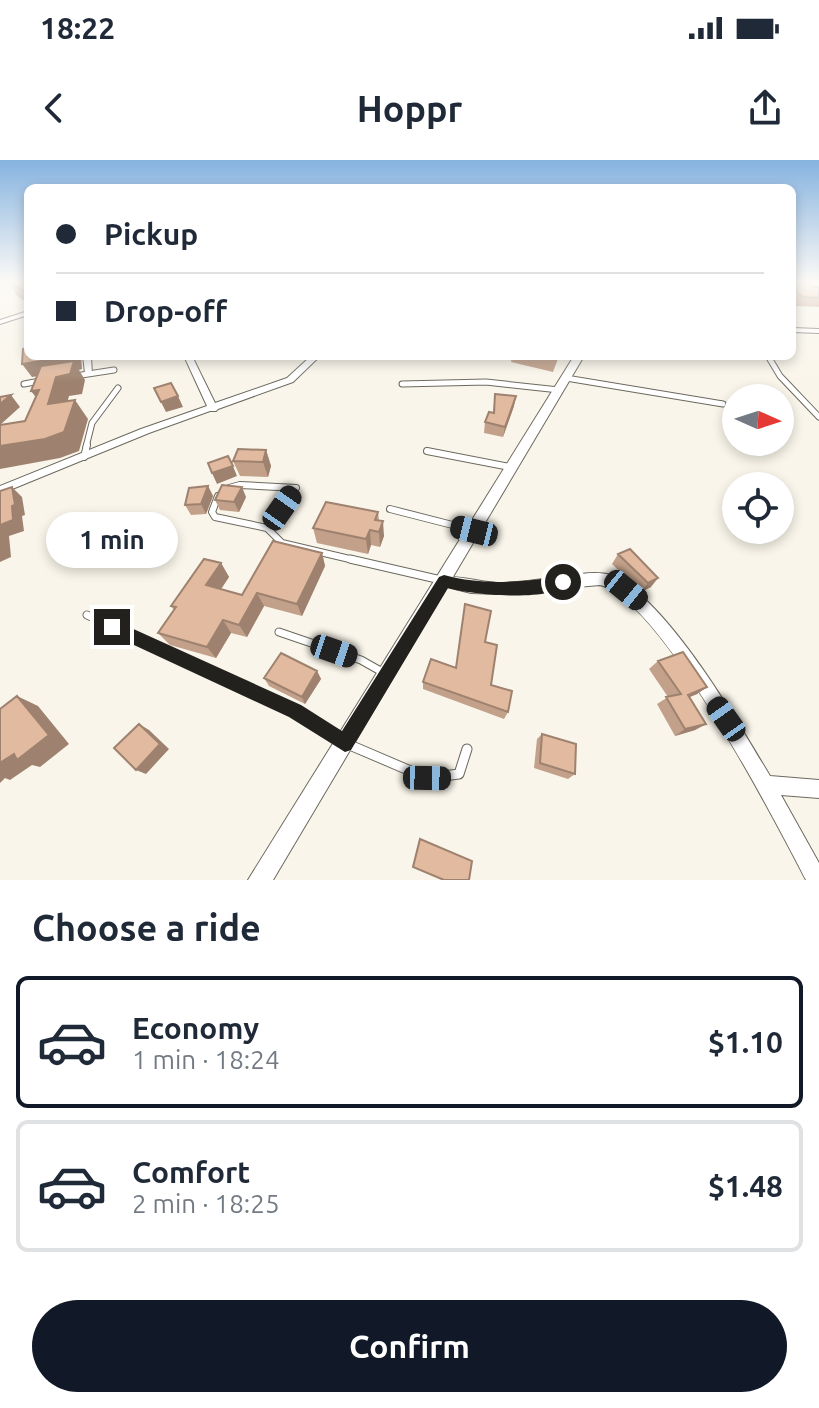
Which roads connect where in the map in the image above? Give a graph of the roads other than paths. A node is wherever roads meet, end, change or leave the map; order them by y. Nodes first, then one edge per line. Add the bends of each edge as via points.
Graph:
1 (20, 316) edge
2 (0, 322) edge
3 (796, 330) edge
4 (819, 331) edge
5 (87, 360) edge
6 (190, 360) edge
7 (312, 360) edge
8 (577, 360) edge
9 (770, 360) edge
10 (114, 370) dead end
11 (89, 373) junction
12 (63, 378) edge
13 (50, 380) edge
14 (24, 384) dead end
15 (402, 384) dead end
16 (562, 384) junction
17 (118, 388) dead end
18 (722, 404) edge
19 (213, 409) junction
20 (819, 417) edge
21 (427, 451) dead end
22 (84, 457) junction
23 (512, 468) junction
24 (0, 490) edge
25 (390, 509) dead end
26 (267, 528) junction
27 (474, 531) junction
28 (444, 581) junction
29 (87, 615) dead end
30 (279, 632) dead end
31 (387, 674) junction
32 (345, 743) junction
33 (467, 749) dead end
34 (769, 785) junction
35 (819, 789) edge
36 (260, 880) edge
37 (817, 880) edge

1 - 2 street
3 - 4 street
5 - 11 street
6 - 19 street
7 - 19 street via 290,380
8 - 16 street
9 - 20 lane
10 - 11 lane
11 - 12 lane
13 - 14 lane
15 - 16 lane
16 - 18 lane
16 - 23 street
17 - 22 lane via 92,423
19 - 22 street
21 - 23 lane
22 - 24 street
23 - 27 street
25 - 27 lane
26 - 26 lane via 296,488 223,489 212,512 215,517
26 - 28 lane via 282,543
27 - 28 street
28 - 31 street
28 - 34 street via 511,590 610,580 649,609
29 - 32 lane via 295,711
30 - 31 lane
31 - 32 street
32 - 33 lane via 427,778 459,774
32 - 36 street
34 - 35 street
34 - 37 street

